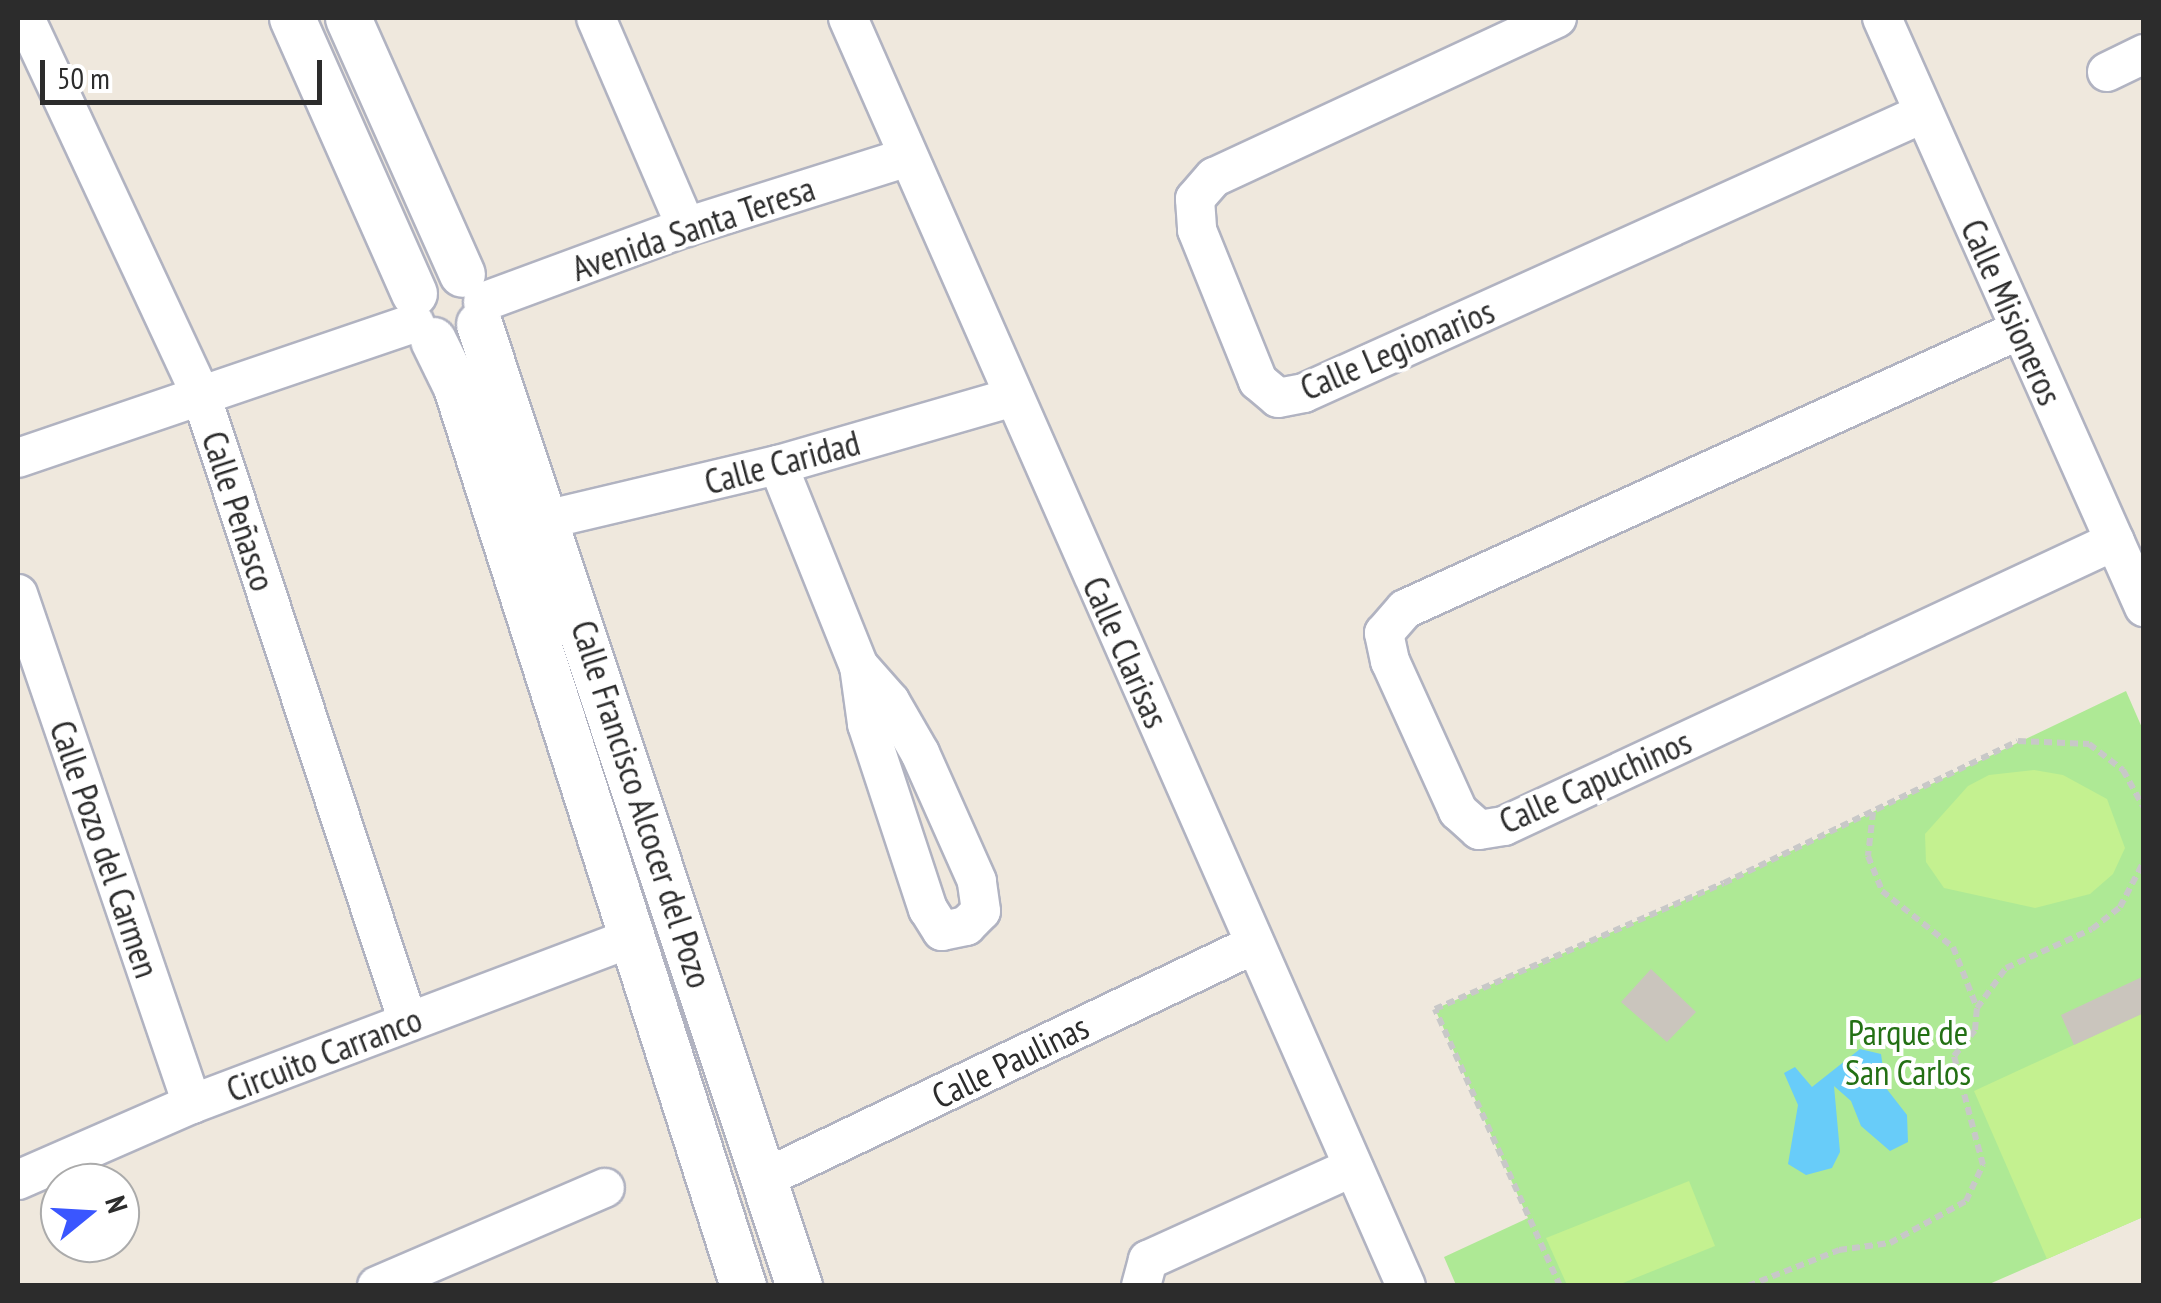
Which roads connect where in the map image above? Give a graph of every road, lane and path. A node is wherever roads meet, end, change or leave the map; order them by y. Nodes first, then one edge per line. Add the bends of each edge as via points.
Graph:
1 (25, 18) edge
2 (292, 18) edge
3 (348, 18) edge
4 (596, 18) edge
5 (848, 18) edge
6 (1557, 18) edge
7 (1882, 18) edge
8 (2144, 54) edge
9 (2107, 72) dead end
10 (1924, 113) junction
11 (905, 158) junction
12 (686, 227) junction
13 (475, 300) junction
14 (421, 319) junction
15 (2019, 330) junction
16 (201, 395) junction
17 (1013, 397) junction
18 (18, 458) edge
19 (778, 465) junction
20 (549, 519) junction
21 (2115, 540) junction
22 (18, 594) edge
23 (2144, 607) edge
24 (860, 666) junction
25 (2144, 808) edge
26 (1874, 811) junction
27 (2144, 861) edge
28 (634, 937) junction
29 (1256, 944) junction
30 (1977, 1008) junction
31 (408, 1022) junction
32 (192, 1104) junction
33 (1353, 1167) junction
34 (765, 1178) junction
35 (18, 1180) edge
36 (605, 1188) dead end
37 (377, 1286) edge
38 (743, 1286) edge
39 (799, 1286) edge
40 (1141, 1286) edge
41 (1406, 1286) edge
42 (1560, 1286) edge
43 (1748, 1286) edge

1 - 16 street, Calle Peñasco
2 - 14 street, Calle Francisco Alcocer del Pozo
3 - 13 street, Calle Francisco Alcocer del Pozo
4 - 12 street
5 - 11 street, Calle Clarisas
6 - 10 street, Calle Legionarios via 1214,177 1195,199 1197,230 1258,382 1278,398 1304,393
7 - 10 street, Calle Misioneros
8 - 9 street
10 - 15 street, Calle Misioneros
11 - 12 street, Avenida Santa Teresa
11 - 17 street, Calle Clarisas
12 - 13 street, Avenida Santa Teresa
13 - 14 street via 456,342
13 - 14 street via 438,272
13 - 20 street, Calle Francisco Alcocer del Pozo
14 - 16 street
14 - 28 street, Calle Francisco Alcocer del Pozo via 456,387
15 - 21 street, Calle Misioneros
15 - 21 street, Calle Capuchinos via 1405,609 1384,633 1390,661 1458,811 1479,830 1504,826
16 - 18 street
16 - 31 street, Calle Peñasco
17 - 19 street, Calle Caridad
17 - 29 street, Calle Clarisas
19 - 20 street, Calle Caridad
19 - 24 street
20 - 34 street, Calle Francisco Alcocer del Pozo
21 - 23 street, Calle Misioneros
22 - 32 street, Calle Pozo del Carmen
24 - 24 street via 867,724 928,909 942,931 966,926 981,911 978,881 920,753 890,700
25 - 26 path via 2123,770 2106,756 2089,744 2050,739 2018,741
26 - 30 path via 1868,856 1882,891 1953,948
26 - 42 path via 1435,1009
27 - 30 path via 2120,908 2092,930 2006,968
28 - 31 street, Circuito Carranco
28 - 38 street, Calle Francisco Alcocer del Pozo
29 - 33 street, Calle Clarisas
29 - 34 street, Calle Paulinas
30 - 43 path via 1975,1030 1954,1056 1983,1165 1966,1201 1890,1243 1839,1250
31 - 32 street, Circuito Carranco
32 - 35 street, Circuito Carranco
33 - 40 street via 1148,1260
33 - 41 street, Calle Clarisas
34 - 39 street, Calle Francisco Alcocer del Pozo
36 - 37 street

